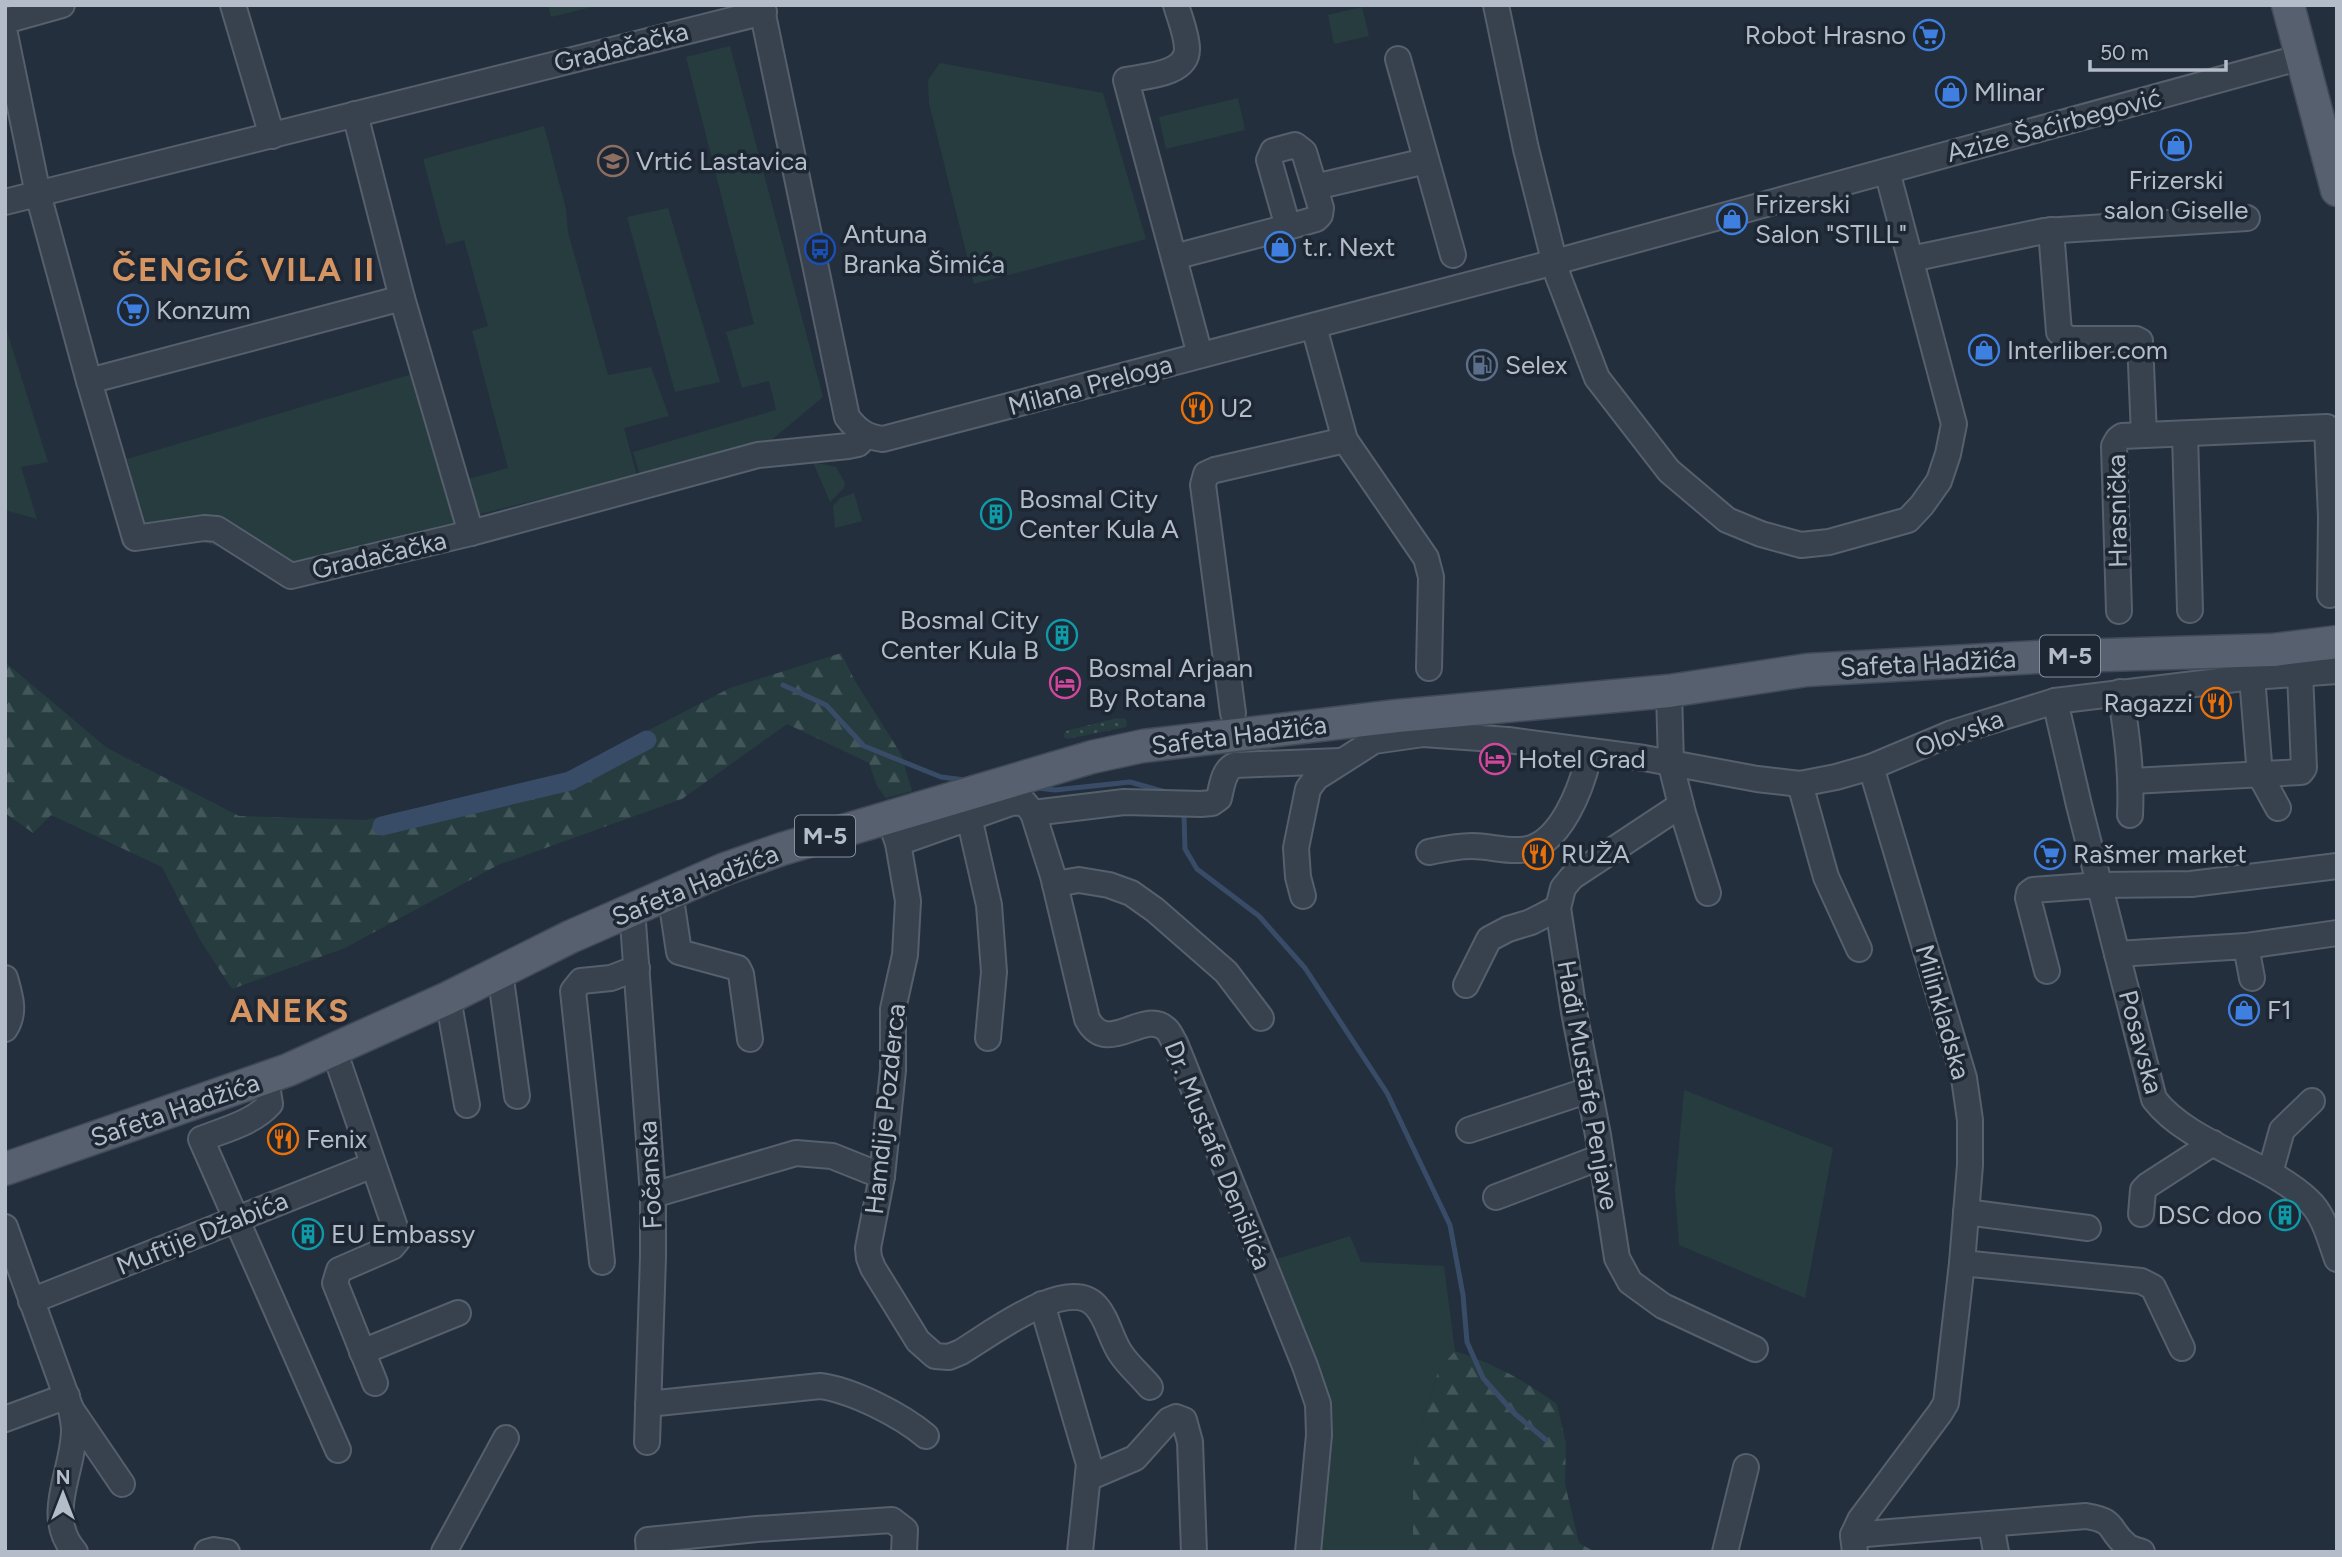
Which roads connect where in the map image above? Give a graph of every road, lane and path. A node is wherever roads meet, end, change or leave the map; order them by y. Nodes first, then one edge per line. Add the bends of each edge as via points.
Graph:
1 (62, 5) edge
2 (233, 5) edge
3 (1176, 5) edge
4 (2288, 5) edge
5 (763, 7) edge
6 (1497, 7) edge
7 (5, 21) edge
8 (5, 34) edge
9 (2302, 57) junction
10 (1398, 59) dead end
11 (355, 114) junction
12 (272, 136) junction
13 (1426, 161) junction
14 (1888, 170) junction
15 (1315, 187) junction
16 (2337, 190) edge
17 (38, 194) junction
18 (5, 202) edge
19 (2247, 218) dead end
20 (1288, 227) junction
21 (2051, 230) junction
22 (1452, 255) dead end
23 (1174, 257) junction
24 (1911, 259) junction
25 (1555, 262) junction
26 (402, 298) junction
27 (1314, 327) junction
28 (1200, 355) junction
29 (89, 381) junction
30 (2185, 434) junction
31 (2144, 435) junction
32 (866, 436) junction
33 (1345, 440) junction
34 (471, 533) junction
35 (2190, 610) dead end
36 (2334, 610) edge
37 (2119, 611) dead end
38 (2337, 642) edge
39 (2273, 650) junction
40 (1429, 668) dead end
41 (2337, 671) edge
42 (2300, 673) junction
43 (2252, 677) junction
44 (1669, 691) junction
45 (2120, 692) junction
46 (2055, 701) junction
47 (1233, 713) dead end
48 (1590, 751) junction
49 (1340, 761) junction
50 (1671, 765) junction
51 (1871, 767) junction
52 (2260, 775) junction
53 (2132, 781) junction
54 (1800, 784) junction
55 (1681, 805) junction
56 (2278, 808) dead end
57 (1032, 813) junction
58 (2130, 815) dead end
59 (970, 817) junction
60 (893, 830) junction
61 (1429, 852) dead end
62 (2337, 866) edge
63 (1055, 884) junction
64 (2100, 884) junction
65 (670, 892) junction
66 (1708, 893) dead end
67 (1303, 896) dead end
68 (1558, 908) junction
69 (632, 909) junction
70 (2337, 933) edge
71 (2246, 946) junction
72 (1859, 949) dead end
73 (2117, 954) junction
74 (636, 968) junction
75 (2047, 971) dead end
76 (500, 972) junction
77 (5, 978) edge
78 (2252, 978) dead end
79 (1466, 985) dead end
80 (448, 998) junction
81 (1261, 1018) dead end
82 (5, 1029) edge
83 (988, 1038) dead end
84 (750, 1039) dead end
85 (334, 1050) junction
86 (266, 1078) junction
87 (1589, 1090) junction
88 (517, 1096) dead end
89 (2312, 1101) dead end
90 (467, 1105) dead end
91 (1469, 1130) dead end
92 (2213, 1143) junction
93 (1601, 1157) junction
94 (373, 1165) junction
95 (5, 1169) edge
96 (2270, 1172) junction
97 (882, 1176) junction
98 (653, 1195) junction
99 (1496, 1196) dead end
100 (1966, 1212) junction
101 (2141, 1214) dead end
102 (235, 1220) junction
103 (5, 1227) edge
104 (2088, 1228) dead end
105 (2337, 1259) edge
106 (602, 1262) dead end
107 (1962, 1263) junction
108 (31, 1301) junction
109 (1042, 1304) junction
110 (458, 1313) dead end
111 (1755, 1349) dead end
112 (2182, 1349) dead end
113 (362, 1352) junction
114 (375, 1383) dead end
115 (1150, 1387) dead end
116 (69, 1402) junction
117 (648, 1404) junction
118 (5, 1419) edge
119 (926, 1436) dead end
120 (506, 1438) dead end
121 (647, 1442) dead end
122 (338, 1450) dead end
123 (1746, 1467) dead end
124 (1087, 1478) junction
125 (122, 1484) dead end
126 (1991, 1524) junction
127 (1854, 1543) edge
128 (649, 1546) edge
129 (75, 1552) edge
130 (207, 1552) edge
131 (227, 1552) edge
132 (444, 1552) edge
133 (904, 1552) edge
134 (1080, 1552) edge
135 (1194, 1552) edge
136 (1308, 1552) edge
137 (1725, 1552) edge
138 (1996, 1552) edge
139 (2142, 1552) edge

1 - 7 street
2 - 12 street
3 - 23 street via 1187,46 1184,60 1173,69 1126,80
4 - 9 main road
5 - 11 street, Gradačačka
5 - 32 street via 846,417
6 - 25 street
8 - 17 street, Gradačačka
9 - 14 street, Azize Šaćirbegović
9 - 16 main road
10 - 13 street
11 - 12 street, Gradačačka
11 - 26 street, Gradačačka
12 - 17 street, Gradačačka
13 - 15 street
13 - 22 street
14 - 24 street
14 - 25 street, Azize Šaćirbegović
15 - 20 street via 1320,215
15 - 20 street via 1300,147 1273,151 1269,160
17 - 18 street, Gradačačka
17 - 29 street, Gradačačka
19 - 21 street
20 - 23 street
21 - 24 street
21 - 31 street, Hrasnička via 2059,332 2069,340 2140,341
23 - 28 street
24 - 25 street via 1954,424 1939,481 1908,520 1801,545 1727,520 1669,471 1597,378
25 - 27 street, Milana Preloga
26 - 29 street
26 - 34 street, Gradačačka
27 - 28 street, Milana Preloga
27 - 33 street
28 - 32 street, Milana Preloga via 895,437
29 - 34 street, Gradačačka via 135,538 216,529 291,576
30 - 31 street, Hrasnička
30 - 35 street
30 - 36 street, Hrasnička via 2328,427
31 - 37 street, Hrasnička via 2122,436 2114,446
32 - 34 street, Milana Preloga via 848,446 758,455
33 - 40 street via 1426,558 1431,577
33 - 47 street via 1206,474 1203,485
36 - 39 main road, Safeta Hadžića / M-5
38 - 39 main road, Safeta Hadžića / M-5
39 - 44 main road, Safeta Hadžića / M-5 via 1829,668
41 - 42 street, Olovska
42 - 43 street, Olovska
42 - 52 street via 2304,768 2296,774
43 - 45 street, Olovska
43 - 52 street
44 - 50 street
44 - 60 main road, Safeta Hadžića / M-5 via 1143,746 1065,764
45 - 46 street, Olovska
45 - 53 street
46 - 51 street, Olovska via 1952,733
46 - 64 street, Posavska
48 - 49 street, Safeta Hadžića via 1423,734 1374,741
48 - 50 street, Safeta Hadžića
48 - 61 street via 1575,800 1550,836 1538,845 1520,850 1472,846
49 - 57 street via 1236,765 1226,773 1219,798 1212,803 1124,802
49 - 67 street, Safeta Hadžića via 1308,789 1296,848
50 - 54 street, Olovska
50 - 55 street
51 - 54 street, Olovska
51 - 100 street, Milinkladska via 1964,1078 1970,1120
52 - 53 street
52 - 56 street
53 - 58 street
54 - 72 street via 1826,877
55 - 66 street
55 - 68 street via 1572,877 1563,888
57 - 59 street via 1024,802
57 - 63 street, Dr. Mustafe Denišlića
59 - 60 street
59 - 83 street via 989,905 994,972
60 - 65 main road, Safeta Hadžića / M-5 via 782,849
60 - 97 street, Hamdije Pozderca via 908,901 905,955 893,1009 893,1070
62 - 64 street via 2191,884
63 - 81 street via 1079,880 1131,893 1226,972
63 - 136 street, Dr. Mustafe Denišlića via 1091,1026 1108,1035 1153,1023 1166,1029 1175,1043 1304,1366 1318,1404 1319,1435
64 - 73 street, Posavska
64 - 75 street via 2029,893
65 - 69 main road, Safeta Hadžića / M-5
65 - 84 street via 679,952 738,968
68 - 79 street via 1489,939
68 - 87 street, Hađi Mustafe Penjave
69 - 74 street, Fočanska
69 - 76 main road, Safeta Hadžića / M-5
70 - 71 street, Posavska
71 - 73 street, Posavska
71 - 78 street
73 - 92 street, Posavska via 2154,1099 2172,1119
74 - 98 street, Fočanska
74 - 106 street via 611,978 581,981 573,991
76 - 80 main road, Safeta Hadžića / M-5
76 - 88 street
77 - 82 street via 13,1007
80 - 85 main road, Safeta Hadžića / M-5
80 - 90 street
85 - 86 main road, Safeta Hadžića / M-5
85 - 94 street
86 - 95 main road, Safeta Hadžića / M-5
86 - 102 street via 270,1104 266,1109 201,1139
87 - 91 street
87 - 93 street, Hađi Mustafe Penjave
89 - 96 street via 2282,1130
92 - 96 street, Posavska
92 - 101 street via 2148,1185
93 - 99 street
93 - 111 street, Hađi Mustafe Penjave via 1617,1258 1630,1282 1663,1306
94 - 102 street, Muftije Džabića
94 - 113 street via 397,1241 335,1276
96 - 105 street, Posavska via 2310,1201
97 - 98 street via 832,1156 796,1153
97 - 109 street, Hamdije Pozderca via 869,1258 918,1340 935,1356 961,1352
98 - 117 street, Fočanska
100 - 104 street
100 - 107 street, Milinkladska
102 - 108 street, Muftije Džabića
102 - 122 street
103 - 108 street
107 - 112 street via 2141,1281 2153,1287
107 - 127 street, Milinkladska via 1945,1403 1871,1503
108 - 116 street
109 - 115 street, Hamdije Pozderca via 1084,1297 1097,1306 1121,1354
109 - 124 street via 1086,1449
110 - 113 street
113 - 114 street
116 - 118 street
116 - 125 street
116 - 129 street via 74,1432 60,1501 62,1528
117 - 119 street via 834,1388 909,1421
117 - 121 street, Fočanska
120 - 132 street
123 - 137 street
124 - 134 street
124 - 135 street via 1135,1458 1169,1420 1176,1416 1184,1420 1190,1442
126 - 127 street, Milinkladska
126 - 138 street
126 - 139 street, Milinkladska via 2086,1516 2111,1524 2127,1547
128 - 133 street via 757,1529 892,1520 905,1530
130 - 131 street

